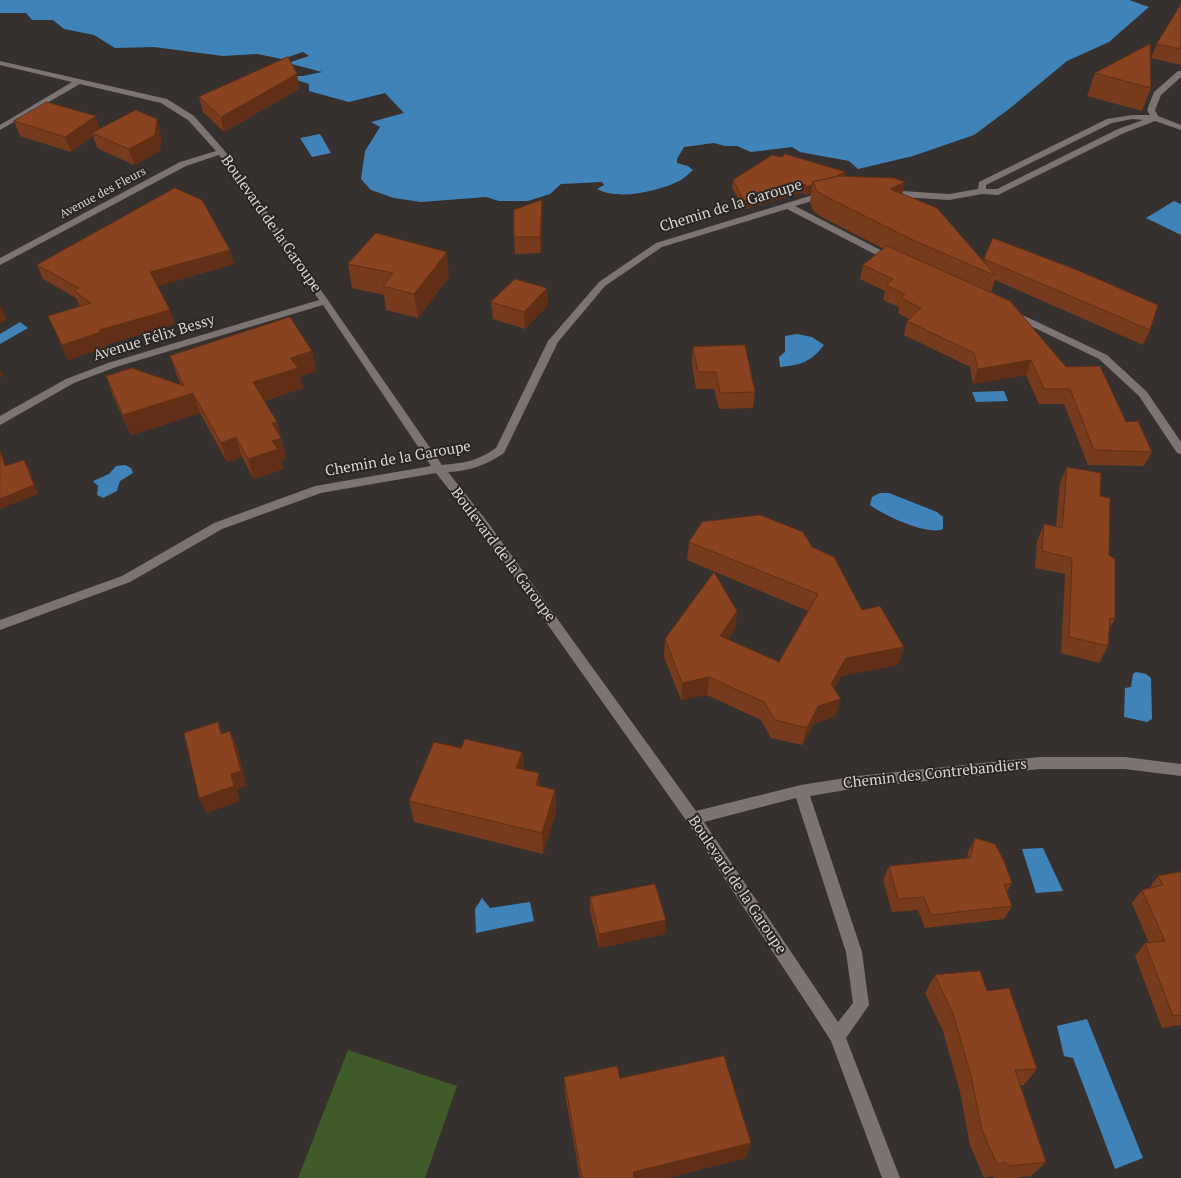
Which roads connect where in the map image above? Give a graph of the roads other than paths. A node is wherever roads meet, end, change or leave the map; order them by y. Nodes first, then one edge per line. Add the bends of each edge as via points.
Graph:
1 (0, 63) edge
2 (1181, 73) edge
3 (77, 82) junction
4 (1155, 118) junction
5 (0, 128) edge
6 (1179, 129) edge
7 (221, 152) junction
8 (982, 191) junction
9 (835, 192) edge
10 (871, 192) edge
11 (786, 205) junction
12 (0, 262) edge
13 (904, 265) edge
14 (325, 301) junction
15 (1004, 310) edge
16 (0, 421) edge
17 (1181, 450) edge
18 (439, 469) junction
19 (0, 625) edge
20 (1181, 770) edge
21 (801, 791) junction
22 (693, 818) junction
23 (837, 1036) junction
24 (891, 1178) edge

1 - 3 street, Boulevard de la Garoupe
2 - 4 street via 1157,94 1151,110
3 - 5 street
3 - 7 street, Boulevard de la Garoupe via 164,101 190,118
4 - 6 street
4 - 8 street via 1121,131 998,192
4 - 8 street via 1132,117 1110,121 982,184
7 - 12 street, Avenue des Fleurs via 183,164
7 - 14 street, Boulevard de la Garoupe
8 - 10 street via 950,197
9 - 11 street, Chemin de la Garoupe
11 - 13 street
11 - 18 street, Chemin de la Garoupe via 659,245 602,284 553,341 500,450 488,459 467,467
14 - 16 street, Avenue Félix Bessy via 104,368 70,381
14 - 18 street, Boulevard de la Garoupe
15 - 17 street via 1103,357 1143,394
18 - 19 street, Chemin de la Garoupe via 319,489 218,526 126,579
18 - 22 street, Boulevard de la Garoupe via 482,523
20 - 21 street, Chemin des Contrebandiers via 1125,763 1040,763
21 - 22 street, Chemin des Contrebandiers
21 - 23 street via 854,952 860,1005
22 - 23 street, Boulevard de la Garoupe
23 - 24 street, Boulevard de la Garoupe

